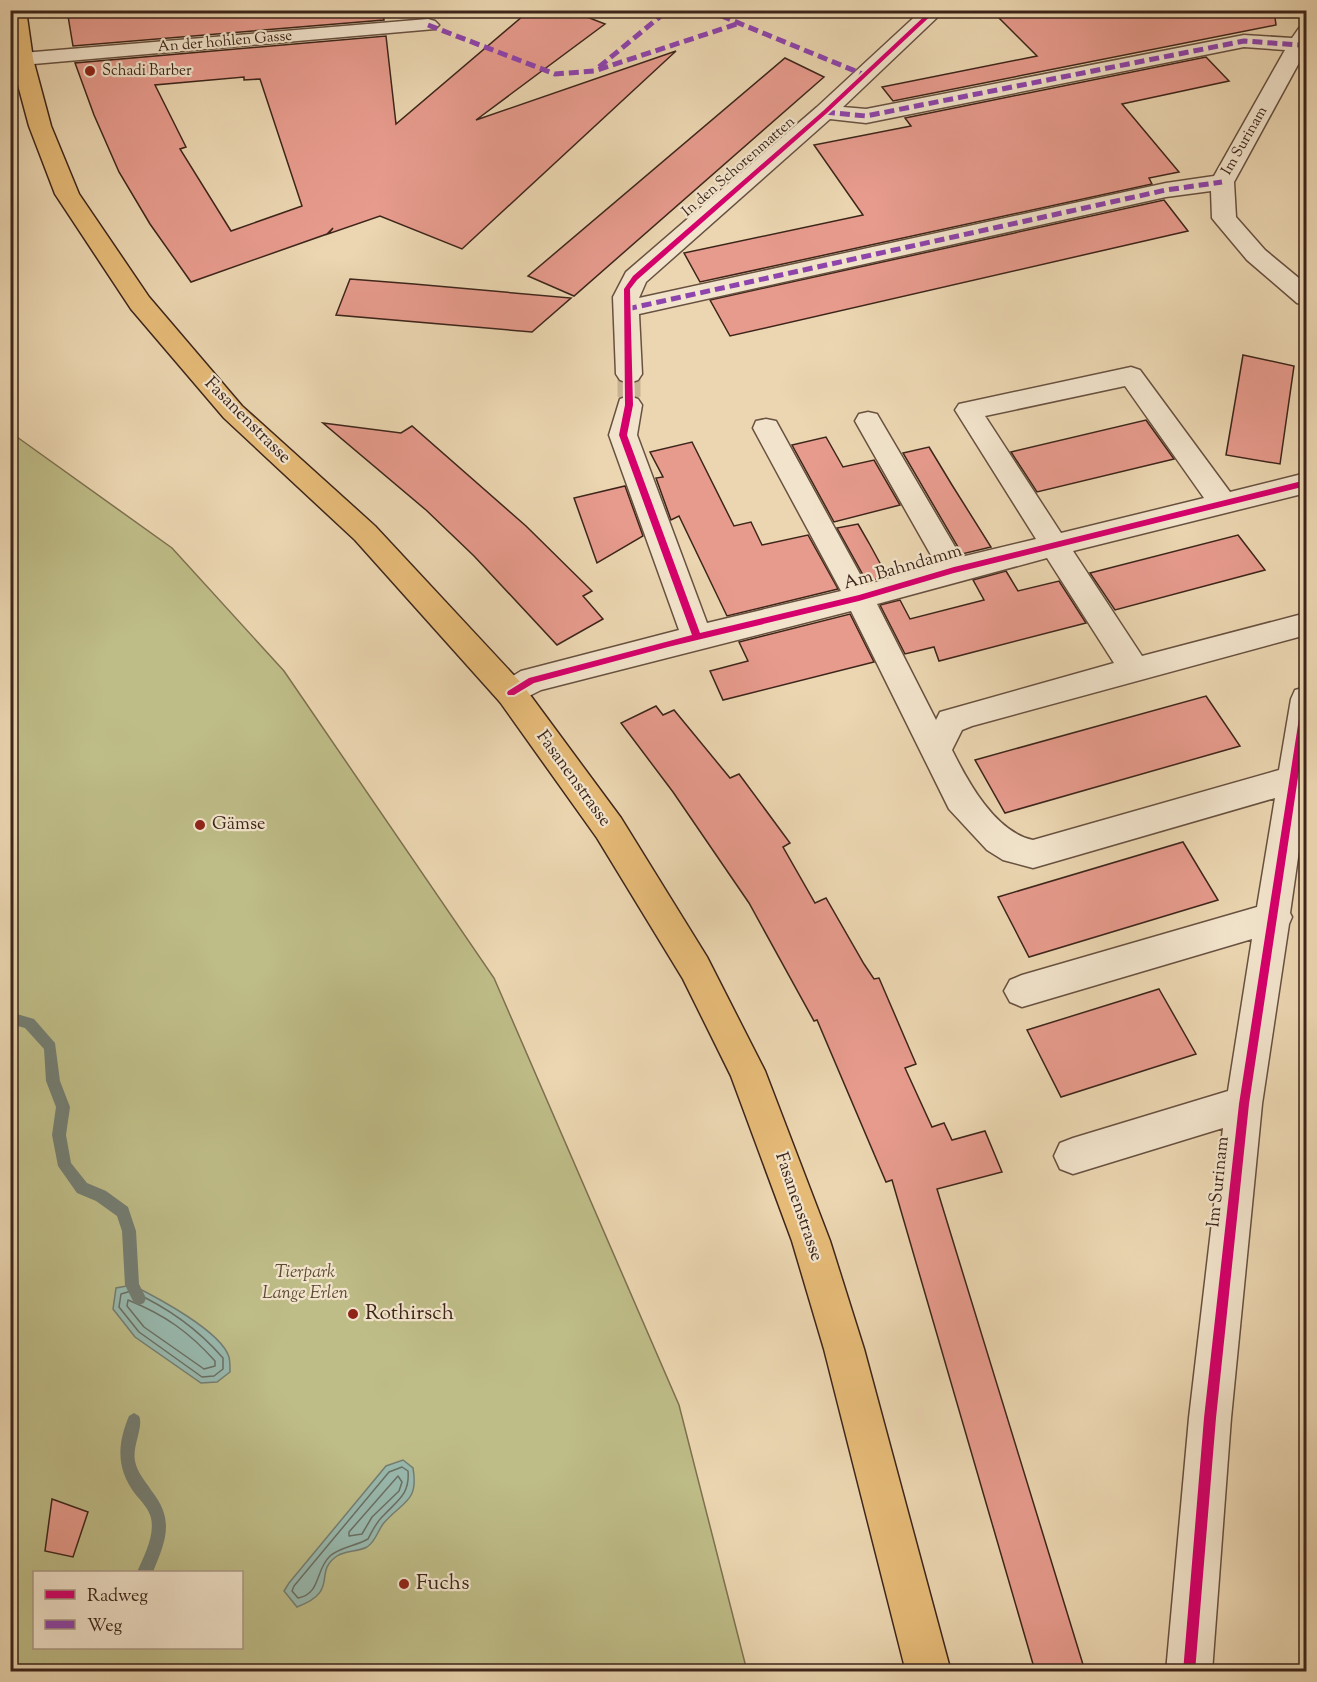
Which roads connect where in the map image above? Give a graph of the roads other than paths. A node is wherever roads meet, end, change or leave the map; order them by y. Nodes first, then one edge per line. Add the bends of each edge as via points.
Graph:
1 (15, 10) edge
2 (935, 10) edge
3 (428, 25) dead end
4 (1303, 38) edge
5 (22, 59) junction
6 (825, 112) junction
7 (1222, 182) junction
8 (1306, 297) edge
9 (627, 309) junction
10 (629, 374) tunnel mouth
11 (629, 405) tunnel mouth
12 (868, 421) dead end
13 (766, 428) dead end
14 (1306, 483) edge
15 (1224, 505) junction
16 (1056, 546) junction
17 (954, 570) junction
18 (859, 598) junction
19 (1306, 624) edge
20 (697, 637) junction
21 (1133, 668) junction
22 (511, 693) junction
23 (1306, 699) edge
24 (937, 748) junction
25 (1295, 779) junction
26 (1275, 917) junction
27 (1022, 991) dead end
28 (1244, 1104) junction
29 (1073, 1156) dead end
30 (929, 1671) edge
31 (1189, 1671) edge

1 - 5 main road, Fasanenstrasse
2 - 6 street, In den Schorenmatten
3 - 5 street, An der hohlen Gasse
4 - 6 street via 1244,41 866,116
4 - 7 street, Im Surinam
5 - 22 main road, Fasanenstrasse via 40,126 67,194 140,303 233,412 365,533
6 - 9 street, In den Schorenmatten via 634,278 627,289
7 - 8 street, Im Surinam via 1224,218 1256,255
7 - 9 street via 1166,189
9 - 10 street, In den Schorenmatten
11 - 20 street via 622,435
12 - 17 street
13 - 18 street
14 - 15 street, Am Bahndamm
15 - 16 street, Am Bahndamm
15 - 16 street via 1131,376 968,410
16 - 17 street, Am Bahndamm
16 - 21 street
17 - 18 street, Am Bahndamm
18 - 20 street, Am Bahndamm
18 - 24 street
19 - 21 street
20 - 22 street, Am Bahndamm via 532,680
21 - 24 street via 951,721
22 - 30 main road, Fasanenstrasse via 640,875 695,968 747,1071 811,1241 844,1349
23 - 25 street, Im Surinam
24 - 25 street via 960,799 999,840 1015,850 1033,854
25 - 26 street, Im Surinam
26 - 27 street
26 - 28 street, Im Surinam
28 - 29 street
28 - 31 street, Im Surinam via 1210,1418

